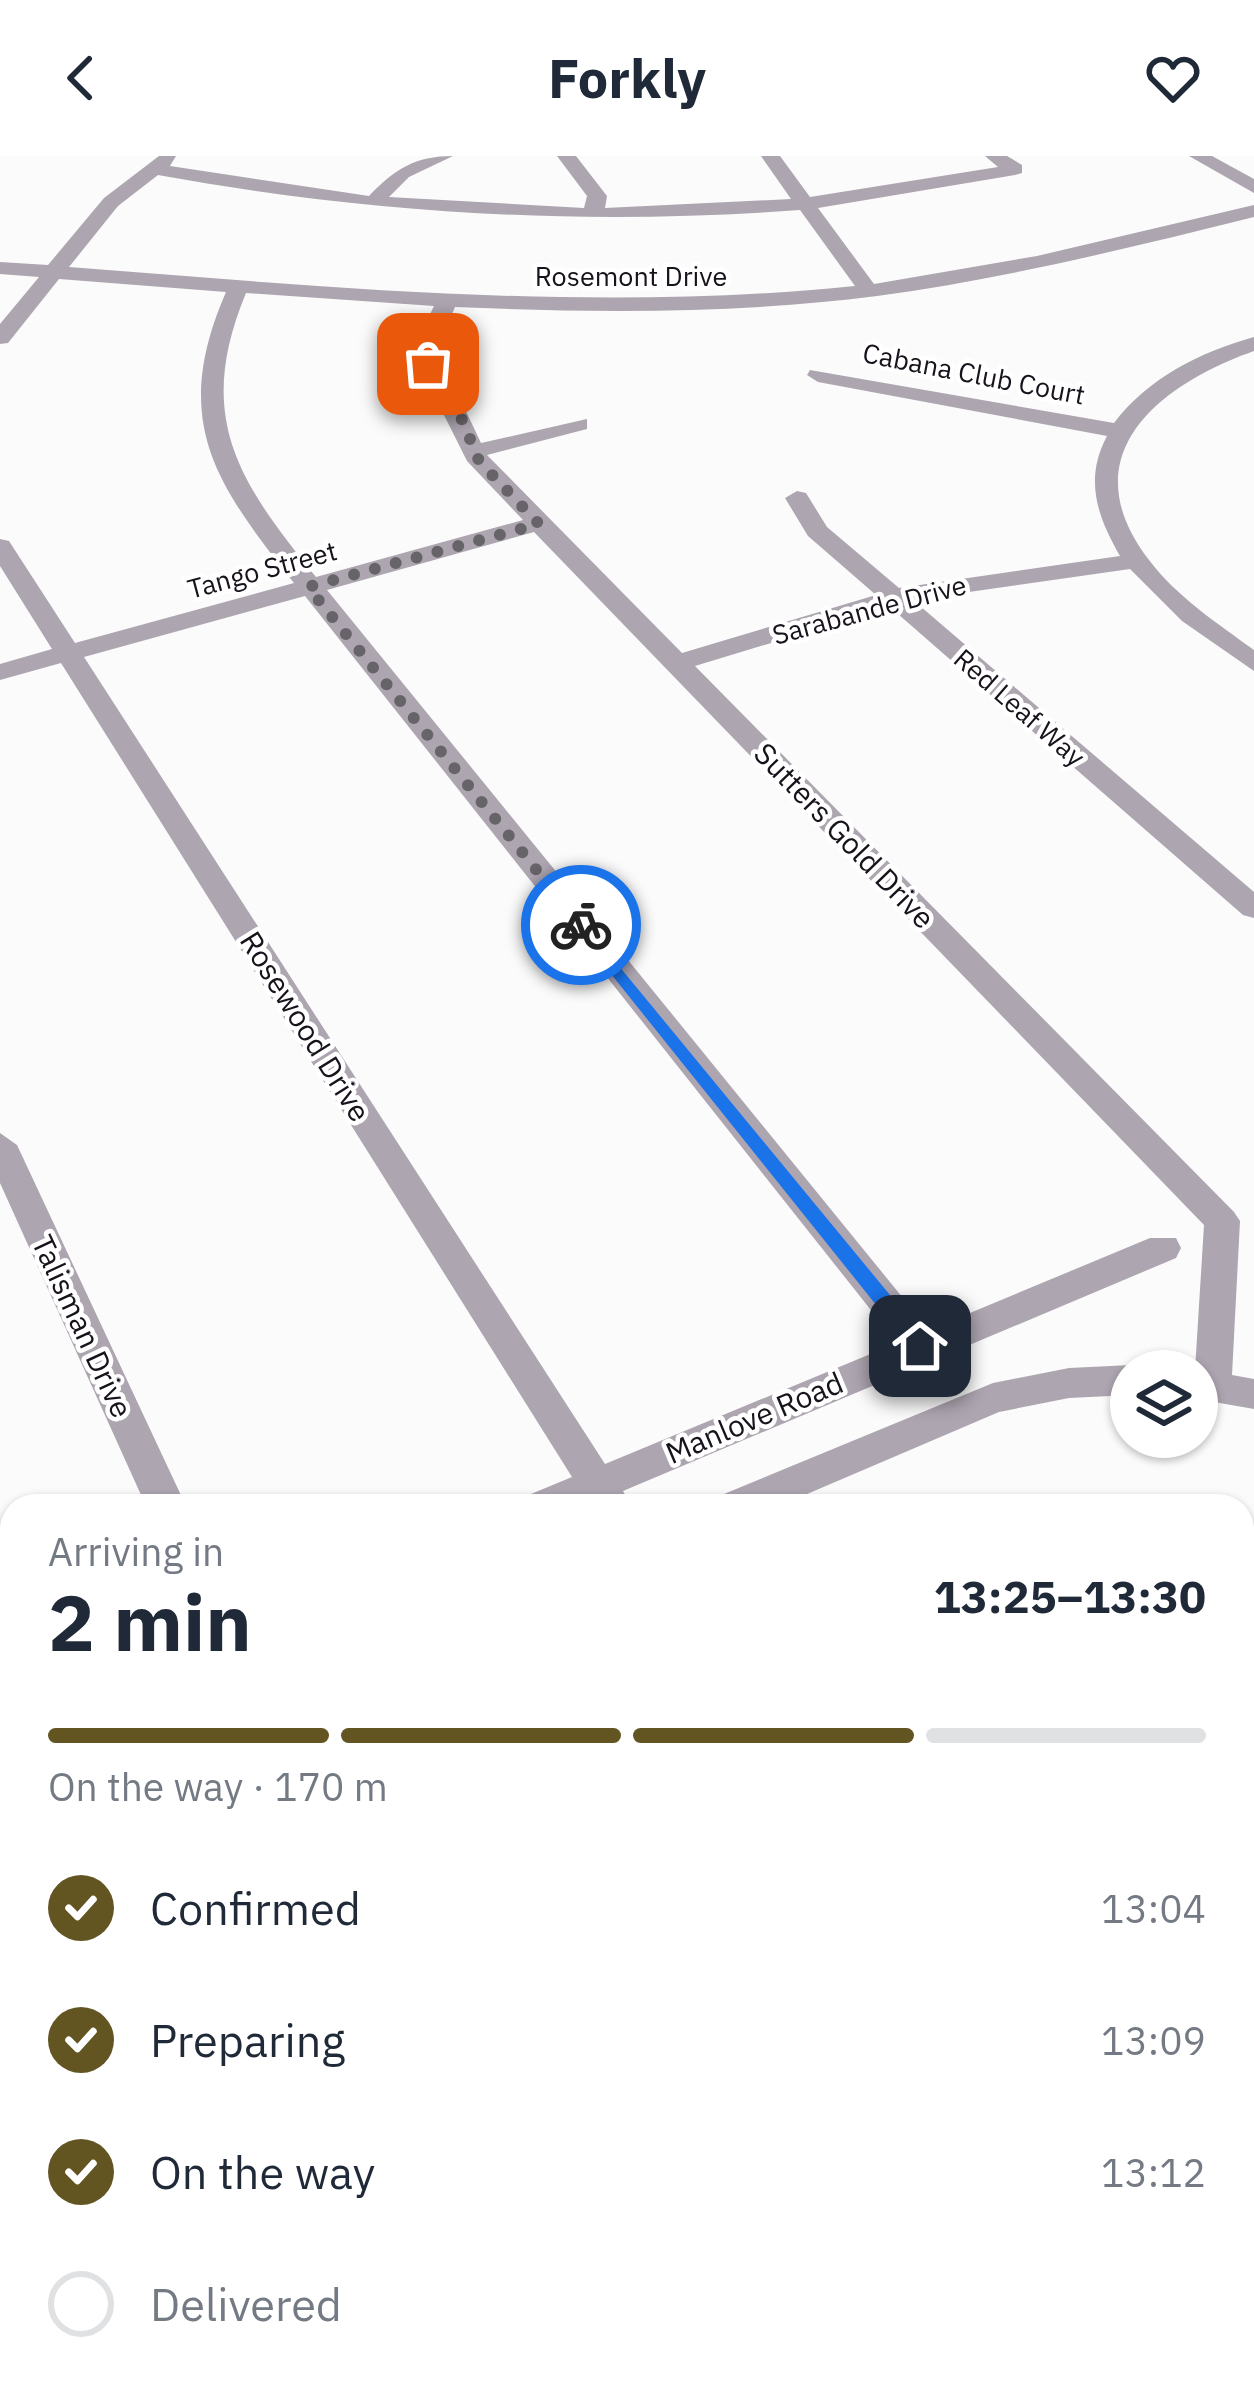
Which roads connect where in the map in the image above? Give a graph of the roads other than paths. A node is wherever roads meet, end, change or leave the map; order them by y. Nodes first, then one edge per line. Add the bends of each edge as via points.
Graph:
1 (172, 156) edge
2 (444, 156) edge
3 (566, 156) edge
4 (770, 156) edge
5 (994, 156) edge
6 (1198, 156) edge
7 (1227, 156) edge
8 (152, 168) junction
9 (1254, 171) edge
10 (1254, 187) edge
11 (376, 199) junction
12 (805, 202) junction
13 (595, 212) junction
14 (1254, 212) edge
15 (0, 268) edge
16 (51, 272) junction
17 (239, 285) junction
18 (868, 291) junction
19 (448, 299) junction
20 (0, 338) edge
21 (1254, 344) edge
22 (818, 375) dead end
23 (579, 424) dead end
24 (1118, 431) junction
25 (473, 452) junction
26 (796, 498) dead end
27 (539, 524) junction
28 (0, 546) edge
29 (1136, 561) junction
30 (308, 587) junction
31 (893, 598) junction
32 (69, 653) junction
33 (1254, 663) edge
34 (677, 664) junction
35 (0, 672) edge
36 (1254, 908) edge
37 (0, 1145) edge
38 (1238, 1214) edge
39 (1162, 1248) dead end
40 (920, 1346) junction
41 (1212, 1350) edge
42 (1110, 1381) edge
43 (1218, 1387) edge
44 (1254, 1394) edge
45 (160, 1494) edge
46 (604, 1494) edge
47 (607, 1494) edge
48 (766, 1494) edge

1 - 8 street
2 - 11 street via 403,173
3 - 13 street via 597,196
4 - 12 street
5 - 12 street via 1015,169
6 - 10 street
7 - 9 street
8 - 11 street
8 - 16 street via 110,202
11 - 13 street
12 - 13 street
12 - 18 street
14 - 18 street, Rosemont Drive via 1024,266
15 - 16 street, Rosemont Drive
16 - 17 street, Rosemont Drive
16 - 20 street
17 - 19 street, Rosemont Drive
17 - 30 street via 213,355 218,444 242,501
18 - 19 street, Rosemont Drive via 651,304
19 - 25 street, Sutters Gold Drive via 426,355
21 - 24 street via 1166,382
22 - 24 street, Cabana Club Court
23 - 25 street
24 - 29 street via 1107,462 1108,504
25 - 27 street, Sutters Gold Drive
26 - 31 street, Red Leaf Way via 817,532
27 - 30 street, Tango Street
27 - 34 street, Sutters Gold Drive
28 - 32 street, Rosewood Drive
29 - 31 street, Sarabande Drive
29 - 33 street via 1180,607
30 - 32 street, Tango Street
30 - 40 street
31 - 34 street, Sarabande Drive
31 - 36 street, Red Leaf Way
32 - 35 street, Tango Street
32 - 46 street, Rosewood Drive
34 - 38 street, Sutters Gold Drive
37 - 45 street, Talisman Drive
38 - 41 street, Sutters Gold Drive
39 - 40 street, Manlove Road
40 - 47 street, Manlove Road
42 - 48 street via 993,1398
43 - 44 street

